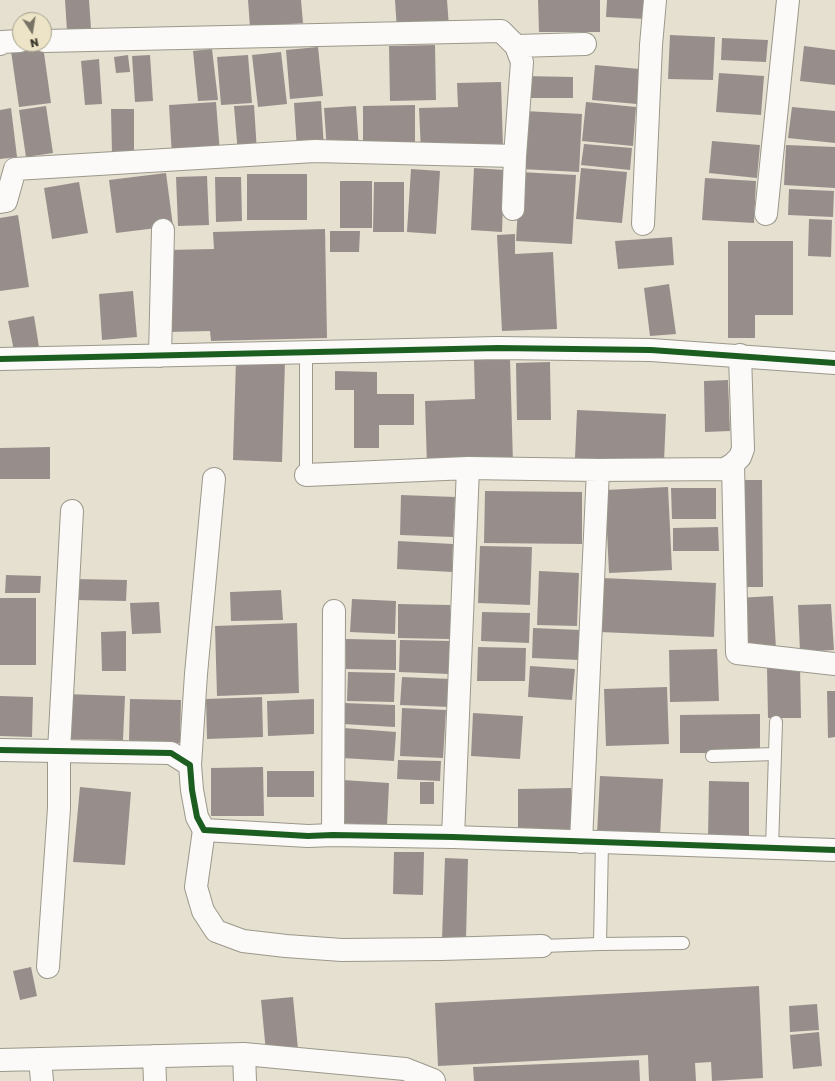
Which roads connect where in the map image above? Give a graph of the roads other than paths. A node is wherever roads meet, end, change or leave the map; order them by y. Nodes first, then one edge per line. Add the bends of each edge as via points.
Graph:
1 (656, 0) edge
2 (788, 0) edge
3 (12, 41) edge
4 (52, 41) edge
5 (0, 44) edge
6 (585, 44) dead end
7 (516, 46) junction
8 (515, 156) junction
9 (0, 202) edge
10 (512, 209) dead end
11 (766, 214) dead end
12 (643, 224) dead end
13 (163, 230) dead end
14 (306, 352) junction
15 (160, 356) junction
16 (740, 356) junction
17 (0, 359) edge
18 (835, 362) edge
19 (734, 464) junction
20 (468, 468) junction
21 (598, 470) junction
22 (306, 475) joint
23 (214, 479) dead end
24 (72, 511) dead end
25 (334, 611) dead end
26 (835, 664) edge
27 (776, 722) dead end
28 (0, 750) edge
29 (59, 751) junction
30 (775, 754) junction
31 (712, 756) dead end
32 (190, 765) junction
33 (204, 830) junction
34 (333, 835) junction
35 (453, 837) junction
36 (592, 842) junction
37 (772, 848) junction
38 (835, 850) edge
39 (683, 943) dead end
40 (600, 944) junction
41 (542, 946) joint
42 (48, 967) dead end
43 (244, 1054) junction
44 (154, 1056) junction
45 (40, 1059) junction
46 (0, 1060) edge
47 (42, 1081) edge
48 (155, 1081) edge
49 (245, 1081) edge
50 (434, 1081) edge

1 - 12 street via 651,45
2 - 11 street
3 - 5 street
4 - 7 street via 501,32
6 - 7 street
7 - 8 street via 522,62
8 - 9 street via 315,152 15,169 6,200
8 - 10 street
13 - 15 street
14 - 15 street
14 - 16 street via 498,348 651,350
14 - 22 lane
15 - 17 street
16 - 18 street
16 - 19 street via 743,449
19 - 21 street via 725,469
19 - 26 street via 737,653
20 - 21 street
20 - 22 street
20 - 35 street
21 - 36 street
23 - 32 street
24 - 29 street
25 - 34 street
27 - 30 lane
28 - 29 street
29 - 32 street via 170,753
29 - 42 street via 59,808
30 - 31 lane
30 - 37 lane
32 - 33 street via 197,817
33 - 34 street
33 - 41 street via 196,888 203,911 216,931 243,941 342,950
34 - 35 street
35 - 36 street
36 - 37 street
36 - 40 lane
37 - 38 street
39 - 40 lane
40 - 41 lane
43 - 44 street
43 - 49 street
43 - 50 street via 405,1069
44 - 45 street
44 - 48 street
45 - 46 street
45 - 47 street

